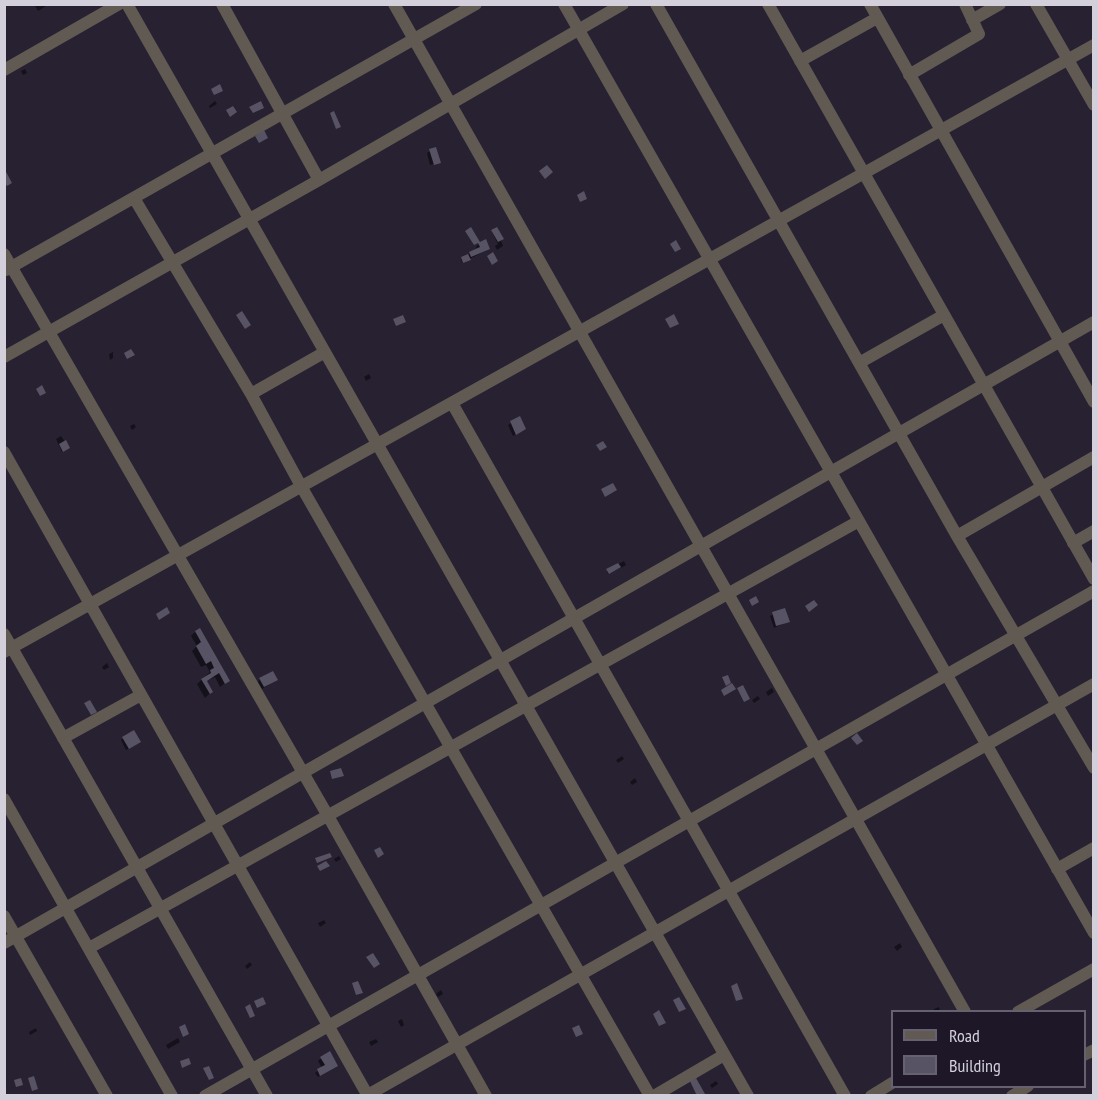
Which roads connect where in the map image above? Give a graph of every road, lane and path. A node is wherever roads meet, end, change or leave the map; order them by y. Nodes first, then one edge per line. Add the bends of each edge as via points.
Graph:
1 (119, 4) edge
2 (127, 4) edge
3 (222, 4) edge
4 (394, 4) edge
5 (476, 4) edge
6 (564, 4) edge
7 (623, 4) edge
8 (656, 4) edge
9 (768, 4) edge
10 (870, 4) edge
11 (964, 4) edge
12 (1000, 4) edge
13 (1036, 4) edge
14 (877, 18) junction
15 (972, 20) junction
16 (579, 30) junction
17 (415, 40) junction
18 (1094, 45) edge
19 (1067, 60) junction
20 (800, 62) junction
21 (4, 70) edge
22 (909, 75) junction
23 (451, 104) junction
24 (1094, 105) edge
25 (283, 113) junction
26 (940, 130) junction
27 (212, 154) junction
28 (864, 173) junction
29 (319, 180) junction
30 (134, 198) junction
31 (249, 219) junction
32 (778, 221) junction
33 (4, 254) edge
34 (709, 259) junction
35 (172, 262) junction
36 (8, 269) edge
37 (944, 315) junction
38 (1094, 322) edge
39 (580, 331) junction
40 (49, 332) junction
41 (1059, 342) junction
42 (325, 351) junction
43 (4, 357) edge
44 (859, 363) junction
45 (984, 385) junction
46 (1090, 388) edge
47 (251, 394) junction
48 (1094, 402) edge
49 (452, 403) junction
50 (899, 433) junction
51 (377, 444) junction
52 (4, 452) edge
53 (1094, 457) edge
54 (830, 472) junction
55 (301, 486) junction
56 (1042, 487) junction
57 (859, 521) junction
58 (1094, 531) edge
59 (957, 536) junction
60 (1073, 543) junction
61 (701, 546) junction
62 (177, 556) junction
63 (1094, 579) edge
64 (1094, 591) edge
65 (728, 594) junction
66 (90, 604) junction
67 (574, 618) junction
68 (4, 634) edge
69 (1016, 636) junction
70 (8, 650) edge
71 (500, 660) junction
72 (601, 665) junction
73 (946, 675) junction
74 (1094, 684) edge
75 (141, 695) junction
76 (425, 703) junction
77 (1058, 705) junction
78 (526, 706) junction
79 (63, 738) junction
80 (986, 745) junction
81 (451, 748) junction
82 (816, 749) junction
83 (1094, 768) edge
84 (302, 773) junction
85 (4, 799) edge
86 (328, 816) junction
87 (856, 819) junction
88 (688, 822) junction
89 (214, 823) junction
90 (1094, 848) edge
91 (615, 863) junction
92 (238, 866) junction
93 (137, 867) junction
94 (1057, 869) junction
95 (728, 891) junction
96 (541, 905) junction
97 (66, 908) junction
98 (161, 909) junction
99 (4, 916) edge
100 (655, 932) junction
101 (1094, 933) edge
102 (16, 936) junction
103 (4, 943) edge
104 (89, 948) junction
105 (1094, 969) edge
106 (581, 974) junction
107 (417, 976) junction
108 (964, 1010) edge
109 (1019, 1010) edge
110 (328, 1026) junction
111 (457, 1044) junction
112 (724, 1055) junction
113 (252, 1069) junction
114 (891, 1084) edge
115 (107, 1095) edge
116 (172, 1095) edge
117 (205, 1095) edge
118 (267, 1095) edge
119 (367, 1095) edge
120 (486, 1095) edge
121 (652, 1095) edge
122 (748, 1095) edge
123 (845, 1095) edge
124 (871, 1095) edge

1 - 21 street
2 - 27 street
3 - 25 street
4 - 17 street
5 - 17 street
6 - 16 street
7 - 16 street
8 - 32 street
9 - 20 street
10 - 14 street
11 - 15 street
12 - 15 street
13 - 19 street
14 - 20 street
14 - 22 street
15 - 22 street via 977,35
16 - 23 street
16 - 34 street
17 - 23 street
17 - 25 street
18 - 19 street
19 - 24 street
19 - 26 street
20 - 28 street
22 - 26 street
23 - 29 street
23 - 39 street
25 - 27 street
25 - 29 street
26 - 28 street
26 - 41 street
27 - 30 street
27 - 31 street
28 - 32 street
28 - 37 street
29 - 31 street
30 - 35 street
30 - 36 street
31 - 35 street
31 - 42 street
32 - 34 street
32 - 44 street
33 - 36 street
34 - 39 street
34 - 54 street
35 - 40 street
35 - 47 street
36 - 40 street
37 - 44 street
37 - 45 street
38 - 41 street
39 - 49 street
39 - 61 street
40 - 43 street
40 - 62 street
41 - 45 street
41 - 46 street
42 - 47 street
42 - 51 street
44 - 50 street
45 - 50 street
45 - 56 street
46 - 48 street
47 - 55 street
49 - 51 street
49 - 67 street
50 - 54 street
50 - 59 street
51 - 55 street
51 - 71 street
52 - 66 street
53 - 56 street
54 - 57 street
54 - 61 street
55 - 62 street
55 - 76 street
56 - 59 street
56 - 60 street
57 - 65 street
57 - 73 street
58 - 60 street
59 - 69 street
60 - 63 street
61 - 65 street
61 - 67 street
62 - 66 street
62 - 84 street
64 - 69 street
65 - 72 street
65 - 82 street
66 - 70 street
66 - 75 street
67 - 71 street
67 - 72 street
68 - 70 street
69 - 73 street
69 - 77 street
70 - 79 street
71 - 76 street
71 - 78 street
72 - 78 street
72 - 88 street
73 - 80 street
73 - 82 street
74 - 77 street
75 - 79 street
75 - 89 street
76 - 81 street
76 - 84 street
77 - 80 street
77 - 83 street
78 - 81 street
78 - 91 street
79 - 93 street
80 - 87 street
80 - 94 street
81 - 86 street
81 - 96 street
82 - 87 street
82 - 88 street
84 - 86 street
84 - 89 street
85 - 97 street
86 - 92 street
86 - 107 street
87 - 95 street
87 - 108 street
88 - 91 street
88 - 95 street
89 - 92 street
89 - 93 street
90 - 94 street
91 - 96 street
91 - 100 street
92 - 98 street
92 - 110 street
93 - 97 street
93 - 98 street
94 - 101 street
95 - 100 street
95 - 123 street
96 - 106 street
96 - 107 street
97 - 102 street
97 - 104 street
98 - 104 street
98 - 113 street
99 - 102 street
100 - 106 street
100 - 112 street
102 - 103 street
102 - 115 street
104 - 116 street
105 - 109 street
106 - 111 street
106 - 121 street
107 - 110 street
107 - 111 street
110 - 113 street
110 - 119 street
111 - 119 street
111 - 120 street
112 - 121 street
112 - 122 street
113 - 117 street
113 - 118 street
114 - 124 street

